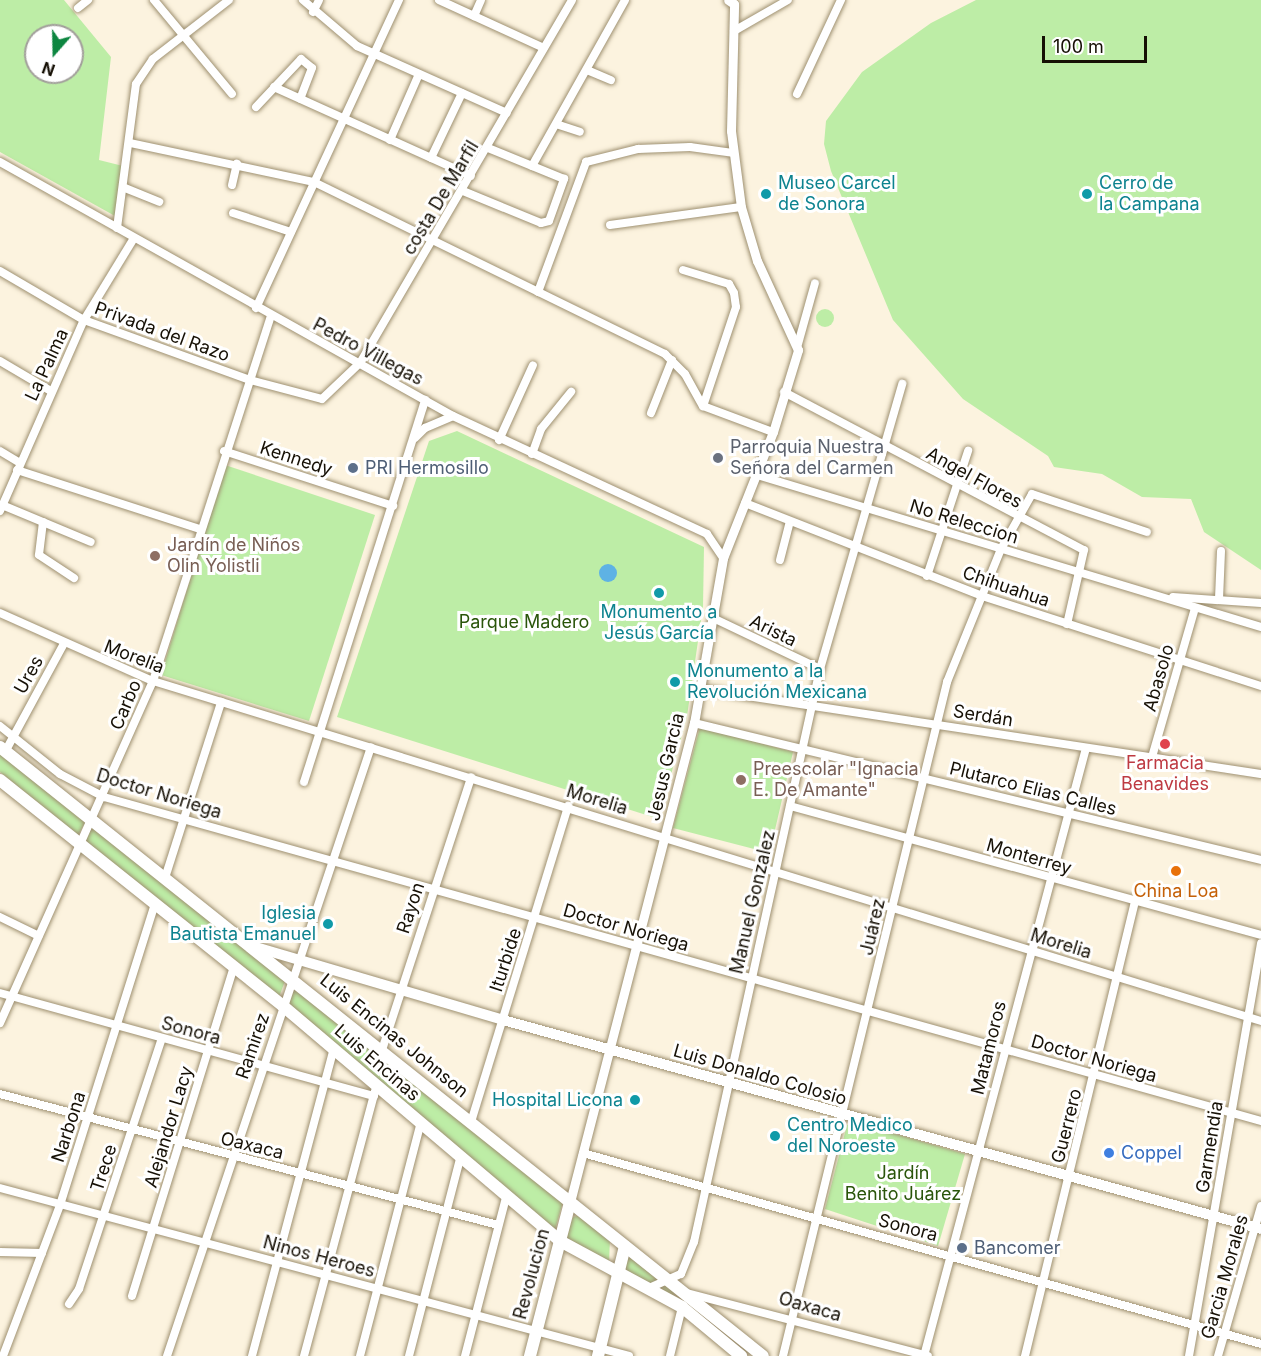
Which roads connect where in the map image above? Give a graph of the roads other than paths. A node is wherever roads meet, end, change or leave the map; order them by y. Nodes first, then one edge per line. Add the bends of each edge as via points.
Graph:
1 (88, 0) edge
2 (154, 0) edge
3 (229, 0) edge
4 (303, 0) edge
5 (319, 0) edge
6 (399, 0) edge
7 (439, 0) edge
8 (481, 0) edge
9 (572, 0) edge
10 (625, 0) edge
11 (788, 0) edge
12 (842, 0) edge
13 (732, 1) edge
14 (78, 8) dead end
15 (313, 12) junction
16 (474, 16) junction
17 (734, 31) junction
18 (182, 36) junction
19 (544, 48) junction
20 (373, 54) junction
21 (586, 70) junction
22 (418, 74) junction
23 (611, 80) dead end
24 (274, 87) junction
25 (462, 93) junction
26 (232, 94) dead end
27 (797, 94) dead end
28 (300, 99) junction
29 (256, 107) dead end
30 (507, 113) junction
31 (342, 119) junction
32 (556, 124) junction
33 (580, 132) dead end
34 (390, 140) junction
35 (130, 143) junction
36 (488, 148) junction
37 (733, 153) junction
38 (431, 158) junction
39 (0, 162) edge
40 (237, 164) junction
41 (532, 166) junction
42 (471, 176) junction
43 (314, 182) junction
44 (232, 185) dead end
45 (125, 188) junction
46 (463, 191) junction
47 (159, 202) dead end
48 (741, 207) junction
49 (233, 213) dead end
50 (610, 225) dead end
51 (117, 228) junction
52 (291, 232) junction
53 (134, 238) junction
54 (433, 240) junction
55 (683, 270) dead end
56 (0, 271) edge
57 (815, 283) dead end
58 (538, 292) junction
59 (256, 308) junction
60 (270, 318) junction
61 (84, 320) junction
62 (798, 344) junction
63 (672, 360) junction
64 (0, 361) edge
65 (360, 363) junction
66 (533, 365) dead end
67 (250, 380) junction
68 (902, 384) dead end
69 (51, 390) junction
70 (571, 392) dead end
71 (784, 392) junction
72 (322, 399) joint
73 (425, 400) junction
74 (703, 406) junction
75 (651, 413) dead end
76 (453, 416) junction
77 (773, 432) junction
78 (499, 440) junction
79 (412, 442) junction
80 (883, 446) junction
81 (0, 451) edge
82 (224, 451) junction
83 (968, 452) dead end
84 (532, 454) junction
85 (19, 467) junction
86 (758, 475) junction
87 (956, 487) junction
88 (746, 503) junction
89 (393, 506) junction
90 (1, 508) edge
91 (863, 509) junction
92 (1016, 518) junction
93 (790, 521) junction
94 (43, 522) junction
95 (200, 529) junction
96 (941, 531) junction
97 (1147, 532) dead end
98 (91, 543) dead end
99 (854, 547) junction
100 (1001, 549) junction
101 (1221, 551) dead end
102 (723, 558) junction
103 (780, 560) dead end
104 (1083, 574) junction
105 (927, 576) junction
106 (74, 578) dead end
107 (982, 596) junction
108 (1162, 597) junction
109 (1219, 599) junction
110 (1261, 603) edge
111 (1195, 608) junction
112 (0, 613) edge
113 (713, 618) junction
114 (1067, 624) junction
115 (1261, 627) edge
116 (63, 645) junction
117 (1180, 662) junction
118 (820, 669) junction
119 (153, 681) junction
120 (1261, 686) edge
121 (701, 689) junction
122 (221, 702) junction
123 (812, 705) junction
124 (694, 723) junction
125 (937, 724) junction
126 (0, 726) edge
127 (321, 732) junction
128 (13, 737) junction
129 (371, 747) junction
130 (1086, 748) junction
131 (802, 749) junction
132 (3, 750) edge
133 (1152, 757) junction
134 (60, 774) junction
135 (1261, 774) edge
136 (471, 777) junction
137 (925, 778) junction
138 (0, 780) edge
139 (304, 782) dead end
140 (51, 788) junction
141 (104, 796) junction
142 (568, 806) junction
143 (790, 806) junction
144 (1066, 813) junction
145 (183, 818) junction
146 (92, 821) junction
147 (667, 836) junction
148 (911, 839) junction
149 (81, 845) junction
150 (330, 860) junction
151 (1261, 860) edge
152 (775, 872) junction
153 (165, 878) junction
154 (1049, 878) junction
155 (433, 890) junction
156 (1135, 903) junction
157 (155, 904) junction
158 (893, 906) junction
159 (0, 917) edge
160 (536, 919) junction
161 (1261, 934) edge
162 (39, 936) junction
163 (1261, 943) edge
164 (252, 945) junction
165 (637, 947) junction
166 (1029, 950) junction
167 (297, 961) junction
168 (234, 967) junction
169 (292, 977) junction
170 (1119, 977) junction
171 (750, 981) junction
172 (401, 990) junction
173 (0, 993) edge
174 (12, 996) junction
175 (283, 1006) junction
176 (868, 1012) junction
177 (1247, 1016) junction
178 (503, 1020) junction
179 (1261, 1021) edge
180 (0, 1023) edge
181 (117, 1026) junction
182 (162, 1038) junction
183 (334, 1048) junction
184 (1004, 1049) junction
185 (382, 1050) junction
186 (610, 1050) junction
187 (208, 1051) junction
188 (262, 1065) junction
189 (1095, 1075) junction
190 (324, 1082) junction
191 (729, 1083) junction
192 (375, 1091) junction
193 (0, 1094) edge
194 (1231, 1113) junction
195 (844, 1116) junction
196 (87, 1118) junction
197 (1261, 1121) edge
198 (471, 1122) junction
199 (420, 1125) junction
200 (132, 1130) junction
201 (179, 1143) junction
202 (979, 1151) junction
203 (583, 1153) junction
204 (232, 1157) junction
205 (460, 1159) junction
206 (300, 1174) junction
207 (1070, 1176) junction
208 (350, 1186) junction
209 (706, 1187) junction
210 (0, 1188) edge
211 (506, 1198) junction
212 (401, 1200) junction
213 (570, 1202) junction
214 (60, 1205) junction
215 (1261, 1206) edge
216 (447, 1212) junction
217 (1215, 1216) junction
218 (104, 1217) junction
219 (817, 1219) junction
220 (498, 1225) junction
221 (1258, 1228) edge
222 (154, 1229) junction
223 (203, 1241) junction
224 (560, 1241) junction
225 (625, 1246) junction
226 (0, 1252) edge
227 (42, 1253) junction
228 (950, 1256) junction
229 (276, 1261) junction
230 (326, 1274) junction
231 (619, 1275) junction
232 (668, 1280) junction
233 (1044, 1282) junction
234 (378, 1288) junction
235 (647, 1289) junction
236 (683, 1292) junction
237 (132, 1296) dead end
238 (424, 1300) junction
239 (69, 1304) dead end
240 (682, 1307) junction
241 (476, 1314) junction
242 (792, 1318) junction
243 (1194, 1325) junction
244 (536, 1330) junction
245 (1225, 1334) junction
246 (1261, 1344) edge
247 (599, 1352) edge
248 (3, 1356) edge
249 (167, 1356) edge
250 (252, 1356) edge
251 (304, 1356) edge
252 (360, 1356) edge
253 (408, 1356) edge
254 (465, 1356) edge
255 (530, 1356) edge
256 (629, 1356) edge
257 (670, 1356) edge
258 (741, 1356) edge
259 (763, 1356) edge
260 (783, 1356) edge
261 (925, 1356) edge
262 (1025, 1356) edge
263 (1188, 1356) edge
264 (1218, 1356) edge

1 - 14 street
2 - 18 street
3 - 18 street
4 - 15 street
5 - 15 street
6 - 20 street
7 - 16 street
8 - 16 street
9 - 19 street, costa De Marfil
10 - 21 street
11 - 17 street
12 - 27 street
13 - 17 street
15 - 20 street
16 - 19 street
17 - 37 street
18 - 26 street
18 - 35 street via 153,59 136,84
19 - 30 street, costa De Marfil
20 - 22 street
20 - 31 street
21 - 23 street
21 - 32 street
22 - 25 street
22 - 34 street
24 - 28 street
24 - 28 street via 305,60 312,68
24 - 29 street
25 - 30 street
25 - 38 street
28 - 31 street
30 - 36 street, costa De Marfil
31 - 34 street
31 - 43 street
32 - 33 street
32 - 41 street
34 - 38 street
35 - 40 street
35 - 45 street
36 - 41 street
36 - 42 street, costa De Marfil
37 - 48 street
37 - 58 street via 690,147 638,148 586,162
38 - 42 street
39 - 51 street, Pedro Villegas
40 - 43 street
40 - 44 street
41 - 46 street via 565,183 546,224
42 - 46 street, costa De Marfil
43 - 52 street
43 - 54 street
45 - 47 street
45 - 51 street
46 - 54 street, costa De Marfil
48 - 50 street
48 - 62 street via 770,294
49 - 52 street
51 - 53 street, Pedro Villegas
52 - 59 street
53 - 59 street, Pedro Villegas
53 - 61 street, La Palma
54 - 58 street
54 - 65 street, costa De Marfil
55 - 74 street via 729,284 734,293 736,307
56 - 61 street, Privada del Razo
57 - 62 street
58 - 63 street
59 - 60 street, Pedro Villegas
60 - 65 street, Pedro Villegas
60 - 67 street, Carbo
61 - 67 street, Privada del Razo
61 - 69 street, La Palma
62 - 71 street, Jesus Garcia
63 - 74 street
63 - 75 street
64 - 69 street
65 - 72 street, costa De Marfil
65 - 73 street, Pedro Villegas
66 - 78 street
67 - 72 street, Privada del Razo
67 - 82 street, Carbo
68 - 80 street, Manuel Gonzalez
69 - 85 street, La Palma
70 - 84 street via 541,429
71 - 77 street, Jesus Garcia
71 - 80 street, Angel Flores
73 - 76 street, Pedro Villegas
73 - 79 street
74 - 77 street
76 - 78 street, Pedro Villegas
76 - 79 street via 424,428
77 - 86 street, Jesus Garcia
78 - 84 street, Pedro Villegas
79 - 89 street
80 - 87 street, Angel Flores
80 - 91 street, Manuel Gonzalez
81 - 85 street
82 - 89 street, Kennedy
82 - 95 street, Carbo
83 - 87 street
84 - 102 street, Pedro Villegas via 707,534
85 - 90 street, La Palma
85 - 95 street
86 - 88 street, Jesus Garcia
86 - 91 street, No Releccion
87 - 92 street, Angel Flores
87 - 96 street
88 - 93 street, Chihuahua
88 - 102 street, Jesus Garcia
89 - 127 street
90 - 94 street
91 - 96 street, No Releccion
91 - 99 street, Manuel Gonzalez
92 - 97 street, Juárez via 1032,494
92 - 100 street, Juárez
92 - 104 street, Angel Flores via 1084,550
93 - 99 street, Chihuahua
93 - 103 street
94 - 98 street
94 - 106 street via 39,555
95 - 119 street, Carbo
96 - 100 street, No Releccion
96 - 105 street
99 - 105 street, Chihuahua
99 - 118 street, Manuel Gonzalez
100 - 104 street, No Releccion
100 - 107 street, Juárez
101 - 109 street
102 - 113 street, Jesus Garcia
104 - 108 street, No Releccion
104 - 114 street, Angel Flores
105 - 107 street, Chihuahua
107 - 114 street, Chihuahua
107 - 125 street, Juárez via 947,682
108 - 109 street
108 - 111 street
109 - 110 street
111 - 115 street
111 - 117 street, Abasolo
112 - 116 street, Morelia
113 - 118 street, Arista
113 - 121 street, Jesus Garcia
114 - 117 street, Chihuahua
116 - 119 street, Morelia
116 - 128 street, Ures
117 - 120 street, Chihuahua
117 - 133 street, Abasolo
118 - 123 street, Manuel Gonzalez
119 - 122 street, Morelia
119 - 141 street, Carbo
121 - 123 street, Serdán
121 - 124 street, Jesus Garcia
122 - 127 street, Morelia
122 - 145 street
123 - 125 street, Serdán
123 - 131 street, Manuel Gonzalez
124 - 131 street, Plutarco Elias Calles
124 - 147 street, Jesus Garcia
125 - 130 street, Serdán
125 - 137 street, Juárez
126 - 128 street, Doctor Noriega
127 - 129 street, Morelia
127 - 139 street
128 - 132 street, Ures
128 - 134 street, Doctor Noriega
129 - 136 street, Morelia
129 - 150 street, Ramirez
130 - 133 street, Serdán
130 - 144 street, Matamoros
131 - 137 street, Plutarco Elias Calles
131 - 143 street, Manuel Gonzalez
132 - 140 main road, Luis Encinas Johnson
133 - 135 street, Serdán
134 - 140 street
134 - 141 street, Doctor Noriega
136 - 142 street, Morelia
136 - 155 street, Rayon
137 - 144 street, Plutarco Elias Calles
137 - 148 street, Juárez
138 - 149 main road, Luis Encinas
140 - 146 main road, Luis Encinas Johnson
141 - 145 street, Doctor Noriega
141 - 146 street, Carbo
142 - 147 street, Morelia
142 - 160 street, Iturbide
143 - 148 street, Monterrey
143 - 152 street, Manuel Gonzalez
144 - 151 street, Plutarco Elias Calles
144 - 154 street, Matamoros
145 - 150 street, Doctor Noriega
145 - 153 street
146 - 149 street, Carbo
146 - 153 main road, Luis Encinas Johnson
147 - 152 street, Morelia
147 - 165 street, Jesus Garcia
148 - 154 street, Monterrey
148 - 158 street, Juárez
149 - 157 main road, Luis Encinas
149 - 162 street, Carbo
150 - 155 street, Doctor Noriega
150 - 167 street, Ramirez
152 - 158 street, Morelia
152 - 171 street, Manuel Gonzalez
153 - 164 main road, Luis Encinas Johnson
154 - 156 street, Monterrey
154 - 166 street, Matamoros
155 - 160 street, Doctor Noriega
155 - 172 street, Rayon
156 - 161 street, Monterrey
156 - 170 street, Guerrero
157 - 168 main road, Luis Encinas
157 - 181 street, Narbona
158 - 166 street, Morelia
158 - 176 street, Juárez
159 - 162 street
160 - 165 street, Doctor Noriega
160 - 178 street, Iturbide
162 - 174 street, Carbo
163 - 177 street, Garmendia
164 - 167 main road, Luis Donaldo Colosio
164 - 169 main road, Luis Encinas Johnson
165 - 171 street, Doctor Noriega
165 - 186 street, Jesus Garcia
166 - 170 street, Morelia
166 - 184 street, Matamoros
167 - 169 street, Ramirez
167 - 172 main road, Luis Donaldo Colosio
168 - 175 main road, Luis Encinas
168 - 187 street, Alejandor Lacy
169 - 175 street, Ramirez
169 - 185 main road, Luis Encinas Johnson
170 - 177 street, Morelia
170 - 189 street, Guerrero
171 - 176 street, Doctor Noriega
171 - 191 street, Manuel Gonzalez
172 - 178 main road, Luis Donaldo Colosio
172 - 185 street, Rayon
173 - 174 street, Sonora
174 - 180 street, Carbo
174 - 181 street, Sonora
175 - 183 main road, Luis Encinas
175 - 188 street, Ramirez
176 - 184 street, Doctor Noriega
176 - 195 street, Juárez
177 - 179 street, Morelia
177 - 194 street, Garmendia
178 - 186 main road, Luis Donaldo Colosio
178 - 198 street, Iturbide
181 - 182 street, Sonora
181 - 196 street, Narbona
182 - 187 street, Sonora
182 - 200 street, Trece
183 - 190 street
183 - 192 main road, Luis Encinas
184 - 189 street, Doctor Noriega
184 - 202 street, Matamoros
185 - 198 main road, Luis Encinas Johnson
186 - 191 main road, Luis Donaldo Colosio
186 - 203 street, Jesus Garcia
187 - 188 street, Sonora
187 - 201 street, Alejandor Lacy
188 - 190 street, Sonora
188 - 204 street, Ramirez
189 - 194 street, Doctor Noriega
189 - 207 street, Guerrero
190 - 192 street, Sonora
190 - 206 street
191 - 195 main road, Luis Donaldo Colosio
191 - 209 street, Manuel Gonzalez
192 - 199 main road, Luis Encinas
192 - 208 street
193 - 196 street, Oaxaca
194 - 197 street, Doctor Noriega
194 - 217 street, Garmendia
195 - 202 main road, Luis Donaldo Colosio
195 - 219 street, Juárez
196 - 200 street, Oaxaca
196 - 214 street, Narbona
198 - 213 main road, Luis Encinas Johnson
199 - 205 main road, Luis Encinas
199 - 212 street
200 - 201 street, Oaxaca
200 - 218 street, Trece
201 - 204 street, Oaxaca
201 - 222 street, Alejandor Lacy
202 - 207 main road, Luis Donaldo Colosio
202 - 228 street, Matamoros
203 - 209 street, Sonora
203 - 213 street, Jesus Garcia
204 - 206 street, Oaxaca
204 - 223 street, Ramirez
205 - 211 main road, Luis Encinas
205 - 216 street
206 - 208 street, Oaxaca
206 - 229 street
207 - 217 main road, Luis Donaldo Colosio
207 - 233 street, Guerrero
208 - 212 street, Oaxaca
208 - 230 street
209 - 219 street, Sonora
209 - 232 street, Manuel Gonzalez via 686,1267
210 - 214 street, Ninos Heroes
211 - 220 street
211 - 224 main road, Luis Encinas
212 - 216 street, Oaxaca
212 - 234 street
213 - 224 main road, Revolucion
213 - 225 main road, Luis Encinas Johnson
214 - 218 street, Ninos Heroes
214 - 227 street, Narbona
215 - 221 street, Garcia Morales
216 - 220 street, Oaxaca
216 - 238 street
217 - 221 main road, Luis Donaldo Colosio
217 - 243 street, Garmendia
218 - 222 street, Ninos Heroes
218 - 239 street, Trece
219 - 228 street, Sonora
219 - 242 street, Juárez
220 - 241 street
221 - 245 street, Garcia Morales
222 - 223 street, Ninos Heroes
222 - 237 street, Alejandor Lacy
223 - 229 street, Ninos Heroes
223 - 249 street, Ramirez
224 - 231 main road, Luis Encinas
224 - 244 main road, Revolucion
225 - 231 main road
225 - 232 main road, Luis Encinas Johnson
226 - 227 street
227 - 248 street, Narbona
228 - 233 street, Sonora
228 - 261 street, Matamoros
229 - 230 street, Ninos Heroes
229 - 250 street
230 - 234 street, Ninos Heroes
230 - 251 street
231 - 235 main road, Luis Encinas
231 - 247 main road
232 - 235 street
232 - 236 main road, Luis Encinas Johnson
233 - 243 street, Sonora
233 - 262 street, Guerrero
234 - 238 street, Ninos Heroes
234 - 252 street
235 - 240 main road, Luis Encinas
236 - 242 street, Oaxaca
236 - 259 main road, Luis Encinas Johnson
238 - 241 street, Ninos Heroes
238 - 253 street
240 - 257 street
240 - 258 main road, Luis Encinas
241 - 244 street, Ninos Heroes
241 - 254 street
242 - 260 street, Juárez
242 - 261 street, Oaxaca
243 - 245 street, Sonora
243 - 263 street, Garmendia
244 - 247 street, Ninos Heroes
244 - 255 main road, Revolucion
245 - 246 street, Sonora
245 - 264 street, Garcia Morales
247 - 256 street, Ninos Heroes

